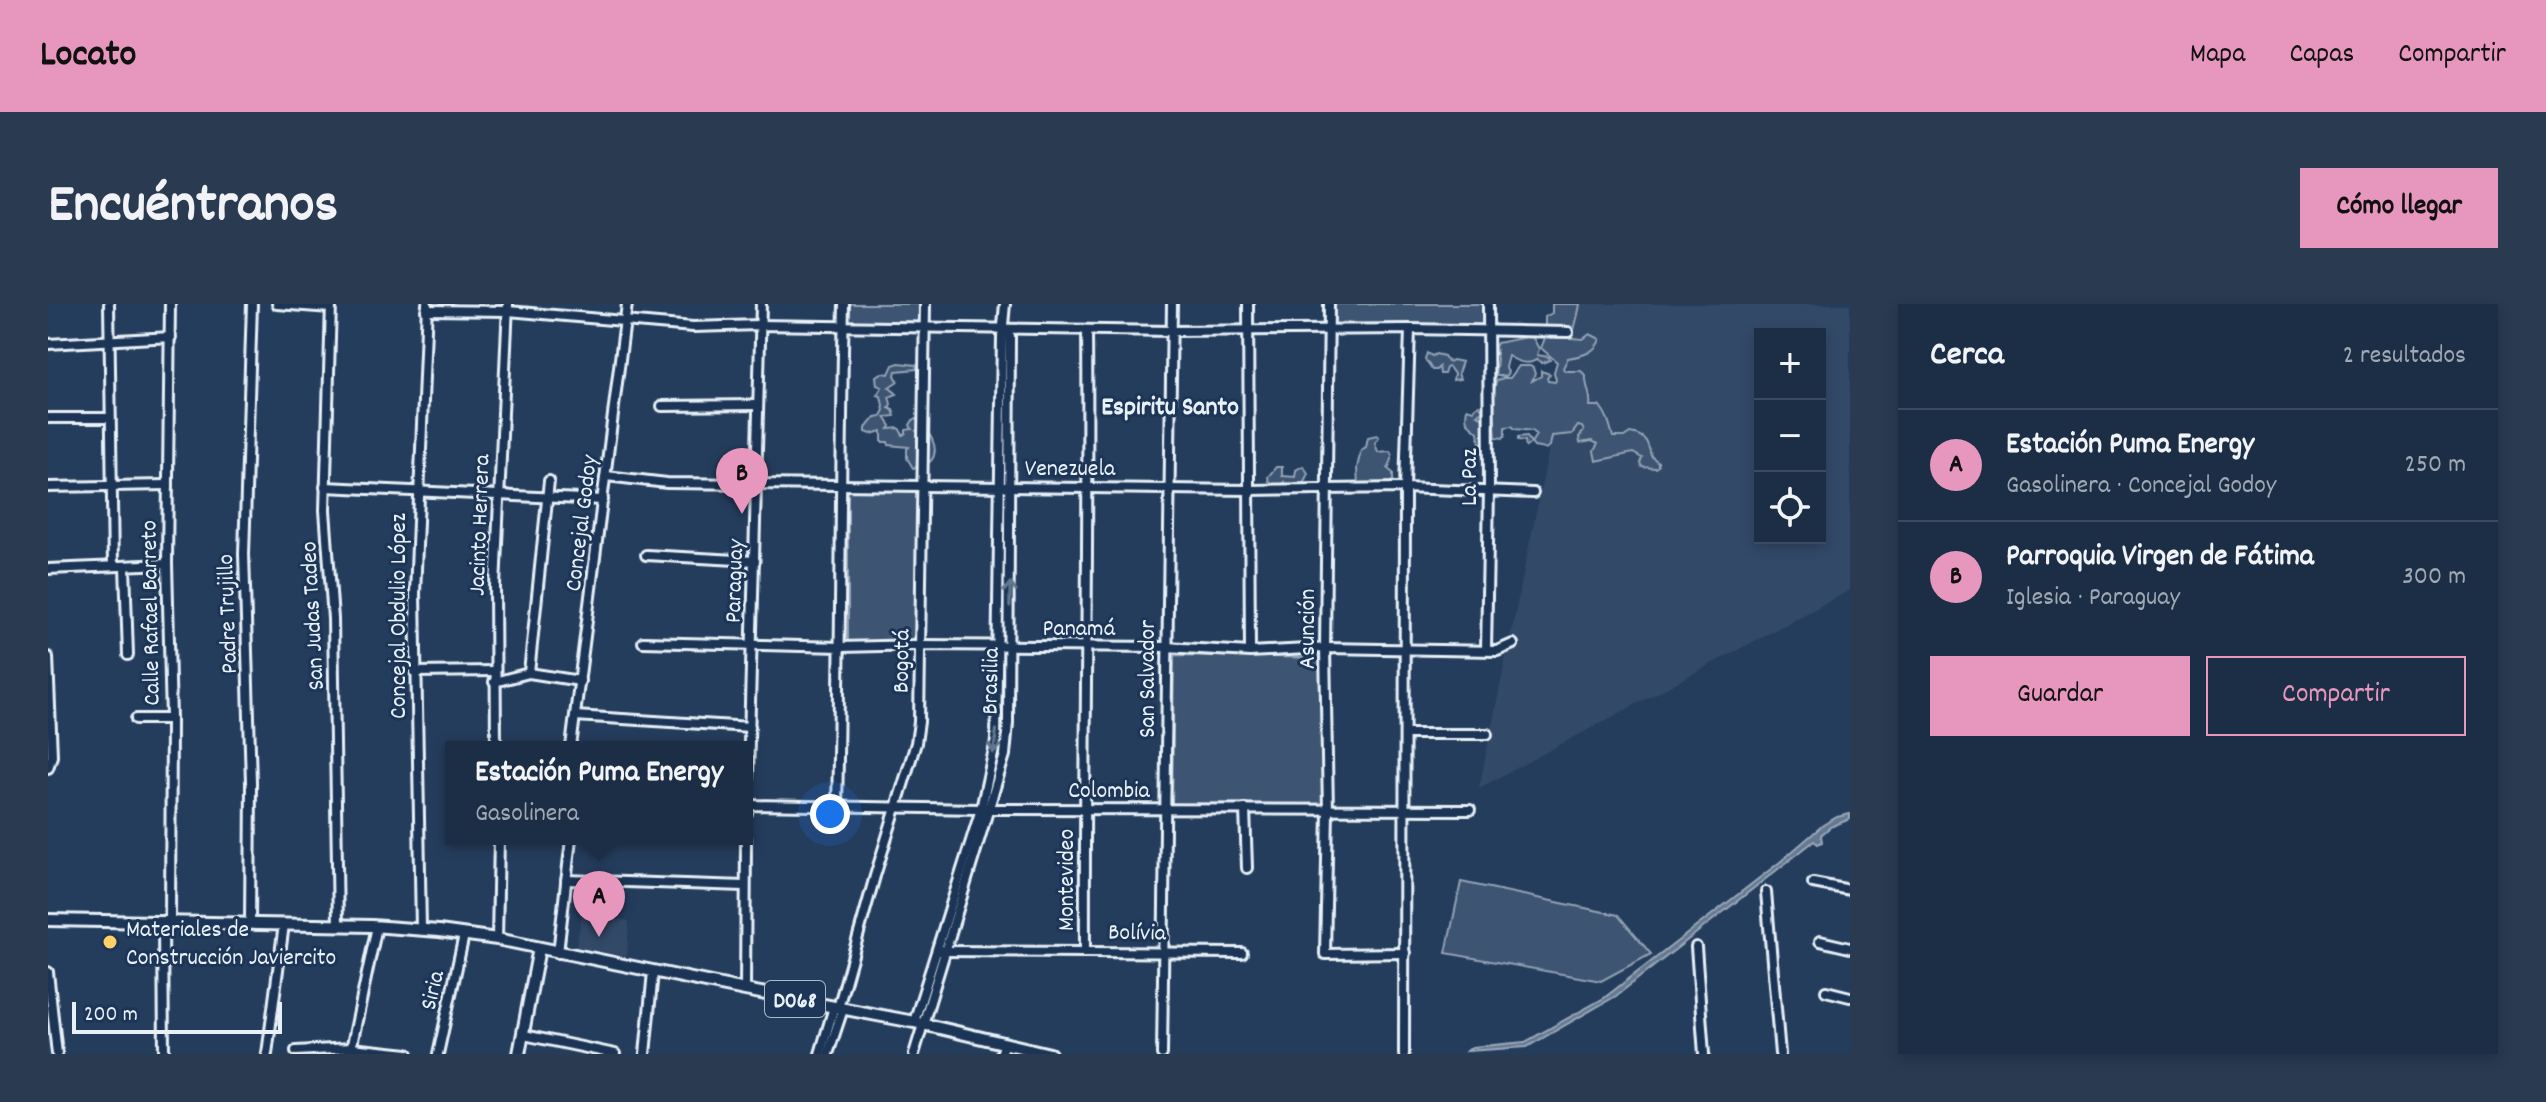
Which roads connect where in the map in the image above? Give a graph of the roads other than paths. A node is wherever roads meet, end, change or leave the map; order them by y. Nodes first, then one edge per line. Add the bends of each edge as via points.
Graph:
1 (109, 304) edge
2 (170, 304) edge
3 (252, 304) edge
4 (277, 304) edge
5 (627, 304) edge
6 (761, 304) edge
7 (844, 304) edge
8 (925, 304) edge
9 (1005, 304) edge
10 (1172, 304) edge
11 (1248, 304) edge
12 (1329, 304) edge
13 (1488, 304) edge
14 (331, 306) edge
15 (426, 307) edge
16 (508, 308) edge
17 (626, 321) junction
18 (759, 325) junction
19 (843, 327) junction
20 (925, 327) junction
21 (1005, 329) junction
22 (1410, 329) junction
23 (1087, 330) junction
24 (1247, 330) junction
25 (1488, 330) junction
26 (1172, 331) junction
27 (1329, 331) junction
28 (1568, 332) dead end
29 (171, 337) junction
30 (109, 341) junction
31 (48, 344) edge
32 (758, 405) junction
33 (662, 406) dead end
34 (48, 418) edge
35 (110, 418) junction
36 (606, 476) junction
37 (549, 481) dead end
38 (168, 485) junction
39 (757, 485) junction
40 (840, 485) junction
41 (923, 486) junction
42 (1006, 486) junction
43 (48, 487) edge
44 (112, 487) junction
45 (325, 487) junction
46 (1089, 487) junction
47 (1168, 488) junction
48 (1405, 488) junction
49 (418, 490) junction
50 (1249, 490) junction
51 (1327, 490) junction
52 (1489, 490) junction
53 (1533, 493) dead end
54 (498, 496) junction
55 (546, 496) junction
56 (603, 500) junction
57 (646, 555) dead end
58 (755, 561) junction
59 (1000, 563) junction
60 (1010, 563) junction
61 (167, 564) junction
62 (113, 566) junction
63 (125, 566) junction
64 (48, 569) edge
65 (643, 642) dead end
66 (751, 643) junction
67 (1513, 644) dead end
68 (920, 645) junction
69 (999, 646) junction
70 (841, 647) junction
71 (1010, 647) junction
72 (1085, 647) junction
73 (1166, 647) junction
74 (1325, 648) junction
75 (1405, 649) junction
76 (1486, 650) junction
77 (1250, 652) junction
78 (128, 655) dead end
79 (48, 657) edge
80 (494, 671) junction
81 (415, 672) junction
82 (529, 673) junction
83 (580, 681) junction
84 (494, 682) junction
85 (575, 716) junction
86 (136, 719) dead end
87 (171, 719) junction
88 (750, 727) junction
89 (1405, 734) junction
90 (1487, 734) dead end
91 (496, 741) edge
92 (572, 741) edge
93 (749, 741) edge
94 (48, 768) edge
95 (753, 805) edge
96 (837, 806) junction
97 (896, 807) junction
98 (1085, 808) junction
99 (985, 809) junction
100 (1165, 809) junction
101 (1245, 809) junction
102 (1405, 810) junction
103 (1470, 810) dead end
104 (1328, 811) junction
105 (499, 845) edge
106 (570, 845) edge
107 (746, 845) edge
108 (1247, 868) dead end
109 (566, 880) junction
110 (1813, 883) dead end
111 (745, 886) junction
112 (1850, 890) edge
113 (1766, 892) dead end
114 (48, 920) edge
115 (166, 921) junction
116 (250, 923) junction
117 (284, 924) junction
118 (338, 926) junction
119 (377, 926) junction
120 (421, 929) junction
121 (464, 935) junction
122 (497, 939) junction
123 (1820, 941) dead end
124 (1696, 947) dead end
125 (539, 948) junction
126 (1850, 948) edge
127 (1085, 950) junction
128 (940, 951) junction
129 (1162, 952) junction
130 (558, 953) junction
131 (1242, 953) dead end
132 (1405, 953) junction
133 (48, 972) edge
134 (653, 972) junction
135 (745, 990) junction
136 (1826, 991) dead end
137 (1850, 997) edge
138 (838, 1008) junction
139 (919, 1023) junction
140 (50, 1025) edge
141 (524, 1035) junction
142 (1005, 1043) junction
143 (296, 1051) dead end
144 (350, 1051) edge
145 (602, 1052) edge
146 (57, 1054) edge
147 (164, 1054) edge
148 (267, 1054) edge
149 (408, 1054) edge
150 (438, 1054) edge
151 (519, 1054) edge
152 (615, 1054) edge
153 (645, 1054) edge
154 (820, 1054) edge
155 (828, 1054) edge
156 (914, 1054) edge
157 (1001, 1054) edge
158 (1050, 1054) edge
159 (1162, 1054) edge
160 (1404, 1054) edge
161 (1704, 1054) edge
162 (1780, 1054) edge

1 - 30 street
2 - 29 street, Calle Rafael Barreto
3 - 116 street, Padre Trujillo via 244,554
4 - 14 street
5 - 17 street, Concejal Godoy
6 - 18 street, Paraguay
7 - 19 street
8 - 20 street, Bogotá
9 - 21 street, Brasilia
10 - 26 street, San Salvador
11 - 24 street
12 - 27 street, Asunción
13 - 25 street, La Paz
14 - 45 street, San Judas Tadeo
15 - 16 street
15 - 49 street, Concejal Obdulio López
16 - 17 street
16 - 54 street, Jacinto Herrera
17 - 18 street
17 - 36 street, Concejal Godoy
18 - 19 street
18 - 32 street, Paraguay
19 - 20 street
19 - 40 street
20 - 21 street
20 - 41 street, Bogotá
21 - 23 street
21 - 42 street, Brasilia
22 - 25 street
22 - 27 street
22 - 48 street
23 - 26 street
23 - 46 street, Montevideo
24 - 26 street
24 - 27 street
24 - 50 street
25 - 28 street
25 - 52 street, La Paz
26 - 47 street, San Salvador
27 - 51 street, Asunción
29 - 30 street
29 - 38 street, Calle Rafael Barreto
30 - 31 street
30 - 35 street
32 - 33 street
32 - 39 street, Paraguay
34 - 35 street
35 - 44 street
36 - 39 street, Venezuela
36 - 56 street, Concejal Godoy
37 - 55 street
38 - 44 street
38 - 61 street, Calle Rafael Barreto
39 - 40 street, Venezuela
39 - 58 street, Paraguay
40 - 41 street, Venezuela
40 - 70 street
41 - 42 street, Venezuela
41 - 68 street, Bogotá
42 - 46 street, Venezuela
42 - 59 street, Brasilia
42 - 60 street, Brasilia
43 - 44 street
44 - 62 street
45 - 49 street
45 - 118 street, San Judas Tadeo via 333,619
46 - 47 street, Venezuela
46 - 72 street, Montevideo
47 - 50 street, Venezuela
47 - 73 street, San Salvador
48 - 51 street, Venezuela
48 - 52 street, Venezuela
48 - 75 street
49 - 54 street
49 - 81 street, Concejal Obdulio López
50 - 51 street, Venezuela
50 - 77 street
51 - 74 street, Asunción
52 - 53 street, Venezuela
52 - 76 street, La Paz
54 - 55 street
54 - 80 street, Jacinto Herrera
55 - 56 street
55 - 82 street
56 - 83 street, Concejal Godoy
57 - 58 street
58 - 66 street, Paraguay
59 - 60 street
59 - 69 street, Brasilia
71 -> 60 street, Brasilia
61 - 63 street
61 - 87 street, Calle Rafael Barreto
62 - 63 street
62 - 64 street
63 - 78 street
65 - 66 street, Panamá
66 - 70 street, Panamá
66 - 88 street, Paraguay
67 - 76 street, Panamá
68 - 69 street, Panamá
68 - 70 street, Panamá
68 - 97 street, Bogotá via 916,743
69 - 71 street, Panamá
69 -> 99 street, Brasilia via 996,740
70 - 96 street
71 - 72 street, Panamá
71 - 99 street, Brasilia via 1005,755
72 - 73 street, Panamá
72 - 98 street, Montevideo
73 - 77 street, Panamá
73 - 100 street, San Salvador
74 - 75 street, Panamá
74 - 77 street, Panamá
74 - 104 street, Asunción
75 - 76 street, Panamá
75 - 89 street
79 - 94 street
80 - 81 street
80 - 84 street, Jacinto Herrera
81 - 120 street, Concejal Obdulio López
82 - 83 street
82 - 84 street
83 - 85 street, Concejal Godoy
84 - 91 street, Jacinto Herrera
85 - 88 street
85 - 92 street, Concejal Godoy
86 - 87 street
87 - 115 street, Calle Rafael Barreto
88 - 93 street, Paraguay
89 - 90 street
89 - 102 street
95 - 96 street, Colombia
96 - 97 street, Colombia
97 - 99 street, Colombia
97 - 138 street, Bogotá
98 - 99 street, Colombia
98 - 100 street, Colombia
98 - 127 street, Montevideo
99 - 128 street, Brasilia
100 - 101 street, Colombia
100 - 129 street, San Salvador
101 - 104 street, Colombia
101 - 108 street
102 - 103 street, Colombia
102 - 104 street, Colombia
102 - 132 street
104 - 132 street, Asunción via 1325,954
105 - 122 street
106 - 109 street
107 - 111 street
109 - 111 street
109 - 130 street
110 - 112 street
111 - 135 street
113 - 162 street
114 - 115 main road, D068
115 - 116 main road, D068
115 - 147 street, Calle Rafael Barreto
116 - 117 main road, D068
117 - 118 main road, D068
117 - 148 street
118 - 119 main road, D068
119 - 120 main road, D068
119 - 144 street
120 - 121 main road, D068
121 - 122 main road, D068
121 - 150 street, Siria
122 - 125 main road, D068
123 - 126 street
124 - 161 street
125 - 130 main road, D068
125 - 141 main road
127 - 128 street, Bolívia
127 - 129 street, Bolívia
128 - 139 street, Brasilia
129 - 131 street, Bolívia
129 - 159 street, San Salvador
130 - 134 main road, D068
132 - 160 street
133 - 140 street
134 - 135 main road, D068
134 - 153 street
135 - 138 main road, D068
136 - 137 street
138 - 139 main road, D068
138 - 154 street
138 - 155 street
139 - 142 main road, D068
139 - 156 street, Brasilia
140 - 146 street
141 - 145 street
141 - 151 main road
142 - 157 street
142 - 158 main road, D068
143 - 144 street
144 - 149 street
145 - 152 street

